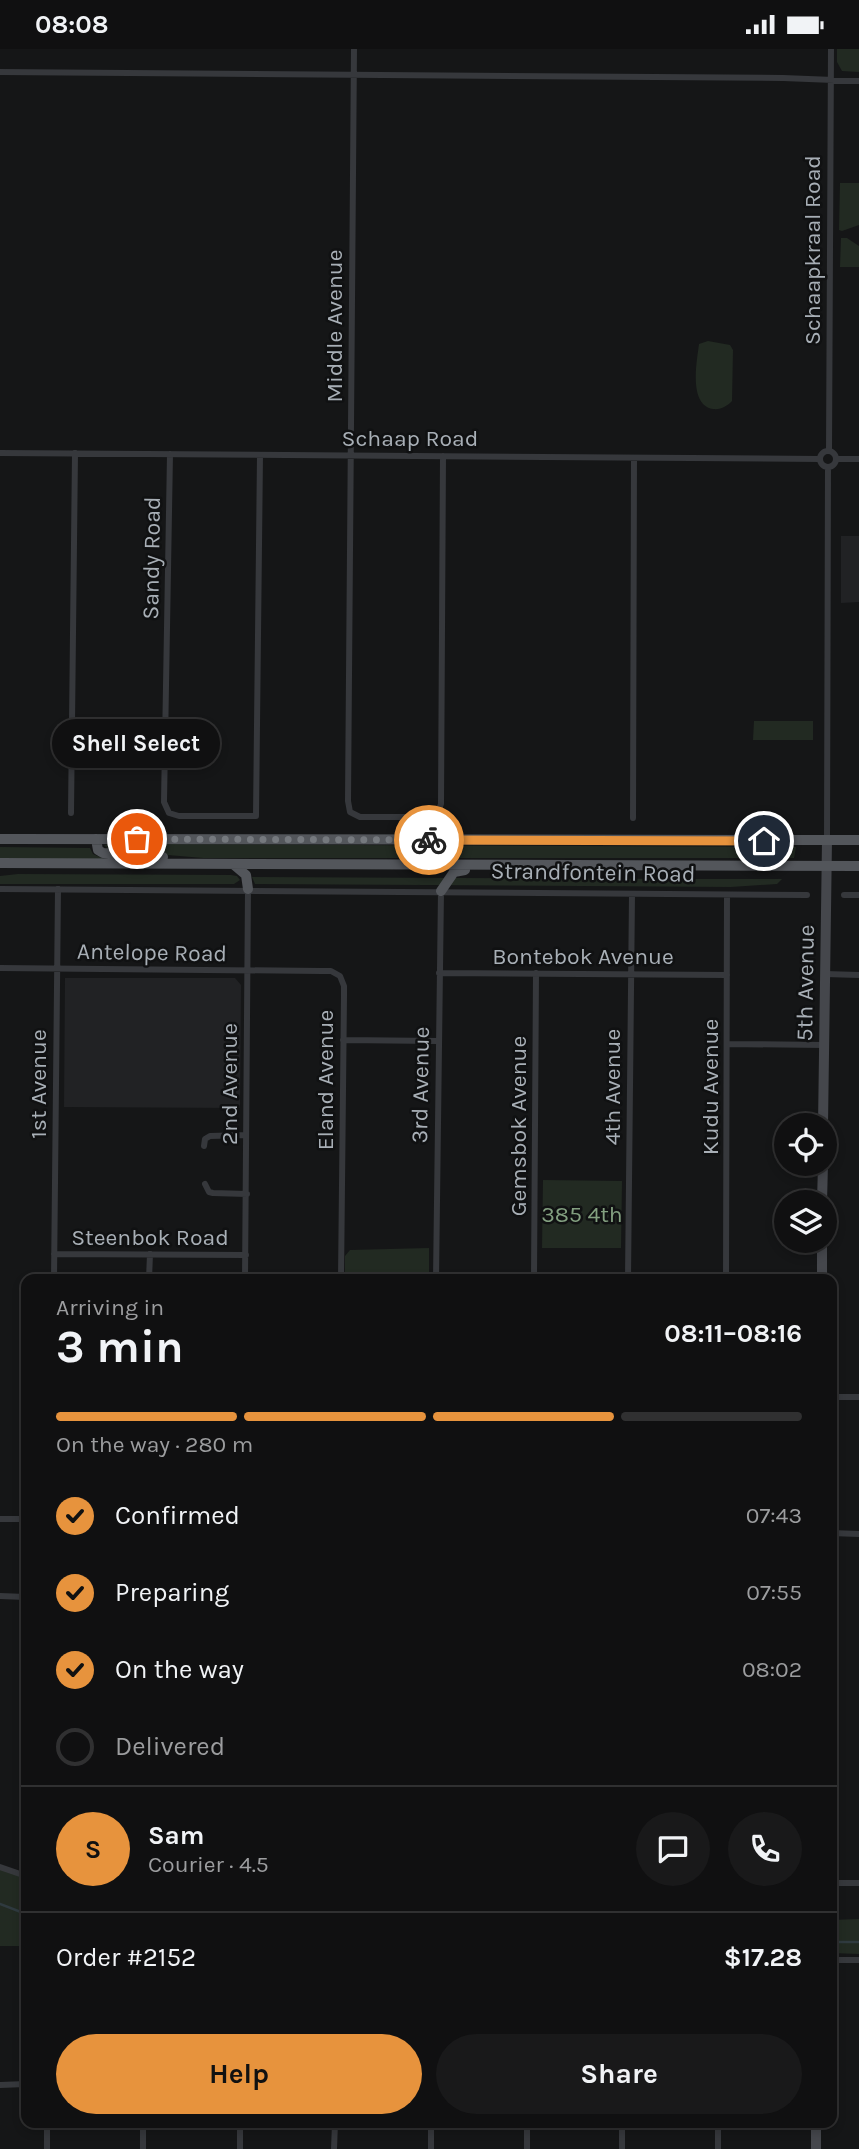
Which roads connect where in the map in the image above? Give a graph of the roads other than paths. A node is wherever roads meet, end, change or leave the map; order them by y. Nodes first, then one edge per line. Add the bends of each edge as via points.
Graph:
1 (354, 49) edge
2 (831, 49) edge
3 (0, 72) edge
4 (353, 74) junction
5 (831, 79) junction
6 (859, 81) edge
7 (829, 451) junction
8 (0, 453) edge
9 (75, 453) junction
10 (170, 454) junction
11 (260, 455) junction
12 (352, 456) junction
13 (443, 456) junction
14 (634, 458) junction
15 (820, 459) junction
16 (837, 459) junction
17 (859, 459) edge
18 (828, 467) junction
19 (71, 813) dead end
20 (633, 818) dead end
21 (0, 839) edge
22 (96, 839) junction
23 (827, 841) junction
24 (859, 841) edge
25 (0, 863) edge
26 (218, 864) junction
27 (233, 864) junction
28 (485, 865) junction
29 (826, 866) junction
30 (859, 866) edge
31 (0, 889) edge
32 (58, 889) junction
33 (248, 889) junction
34 (441, 891) junction
35 (632, 894) junction
36 (727, 895) junction
37 (807, 895) dead end
38 (844, 895) dead end
39 (859, 895) edge
40 (0, 968) edge
41 (56, 968) junction
42 (247, 970) junction
43 (439, 973) junction
44 (537, 973) junction
45 (630, 974) junction
46 (825, 974) junction
47 (727, 975) junction
48 (859, 975) edge
49 (343, 1040) junction
50 (438, 1041) junction
51 (727, 1044) junction
52 (824, 1045) junction
53 (823, 1113) edge
54 (246, 1135) junction
55 (204, 1146) dead end
56 (205, 1184) dead end
57 (247, 1194) junction
58 (822, 1253) edge
59 (54, 1254) junction
60 (150, 1254) junction
61 (246, 1255) junction
62 (54, 1274) edge
63 (149, 1274) edge
64 (245, 1274) edge
65 (341, 1274) edge
66 (436, 1274) edge
67 (534, 1274) edge
68 (628, 1274) edge
69 (726, 1274) edge
70 (822, 1274) edge
71 (837, 1397) edge
72 (859, 1397) edge
73 (0, 1519) edge
74 (21, 1519) edge
75 (837, 1533) edge
76 (859, 1534) edge
77 (0, 1597) edge
78 (21, 1597) edge
79 (0, 1867) edge
80 (21, 1875) edge
81 (837, 1883) edge
82 (859, 1883) edge
83 (837, 1960) edge
84 (859, 1960) edge
85 (21, 2084) edge
86 (0, 2085) edge
87 (47, 2128) edge
88 (143, 2128) edge
89 (240, 2128) edge
90 (335, 2128) edge
91 (431, 2128) edge
92 (527, 2128) edge
93 (622, 2128) edge
94 (718, 2128) edge
95 (816, 2128) edge
96 (47, 2149) edge
97 (143, 2149) edge
98 (240, 2149) edge
99 (334, 2149) edge
100 (431, 2149) edge
101 (527, 2149) edge
102 (622, 2149) edge
103 (718, 2149) edge
104 (816, 2149) edge

1 - 4 street, Middle Avenue
2 - 5 street, Schaapkraal Road
3 - 4 street
4 - 5 street
4 - 12 street, Middle Avenue
5 - 6 street
5 - 7 street, Schaapkraal Road
7 - 15 street
7 - 16 street
8 - 9 street, Schaap Road
9 - 10 street, Schaap Road
9 - 19 street
10 - 11 street, Schaap Road
10 - 11 street, Sandy Road via 164,802 167,810 179,815 256,816
11 - 12 street, Schaap Road
12 - 13 street, Schaap Road
12 - 13 street, Middle Avenue via 350,812 360,817 421,818 437,814 441,799
13 - 14 street, Schaap Road
14 - 15 street, Schaap Road
14 - 20 street
15 - 18 street
16 - 17 street
16 - 18 street
18 - 23 street
21 - 22 main road, Strandfontein Road
22 - 23 main road, Strandfontein Road
22 - 26 main road via 103,853
23 - 24 main road, Strandfontein Road
23 - 29 main road, 5th Avenue
25 - 26 main road, Strandfontein Road
26 - 27 main road, Strandfontein Road
27 - 28 main road, Strandfontein Road
27 - 33 main road via 246,875
28 - 29 main road, Strandfontein Road
28 - 34 main road via 454,872
29 - 30 main road, Strandfontein Road
29 - 46 main road, 5th Avenue
31 - 32 street, Strandfontein Road
32 - 33 street, Strandfontein Road
32 - 41 street, 1st Avenue
33 - 34 street, Strandfontein Road
33 - 42 street, 2nd Avenue
34 - 35 street, Strandfontein Road
34 - 43 street, 3rd Avenue
35 - 36 street, Strandfontein Road
35 - 45 street, 4th Avenue
36 - 37 street, Strandfontein Road
36 - 47 street, Kudu Avenue
38 - 39 street
40 - 41 street, Antelope Road
41 - 42 street, Antelope Road
41 - 59 street, 1st Avenue
42 - 49 street, Eland Avenue via 336,973 344,986
42 - 54 street, 2nd Avenue
43 - 44 street, Bontebok Avenue
43 - 50 street, 3rd Avenue
44 - 45 street, Bontebok Avenue
44 - 67 street, Gemsbok Avenue
45 - 47 street, Bontebok Avenue
45 - 68 street, 4th Avenue
46 - 48 street
46 - 52 main road, 5th Avenue
47 - 51 street, Kudu Avenue
49 - 50 street
49 - 65 street, Eland Avenue
50 - 66 street, 3rd Avenue
51 - 52 street
51 - 69 street, Kudu Avenue
52 - 53 main road, 5th Avenue
54 - 55 street via 210,1136
54 - 57 street, 2nd Avenue
56 - 57 street via 213,1193
57 - 61 street, 2nd Avenue
58 - 70 main road
59 - 60 street, Steenbok Road
59 - 62 street, 1st Avenue
60 - 61 street, Steenbok Road
60 - 63 street
61 - 64 street, 2nd Avenue
71 - 72 street
73 - 74 street
75 - 76 street
77 - 78 street
79 - 80 street
81 - 82 street
83 - 84 street
85 - 86 street
87 - 96 street
88 - 97 street
89 - 98 street
90 - 99 street
91 - 100 street
92 - 101 street
93 - 102 street
94 - 103 street
95 - 104 main road

